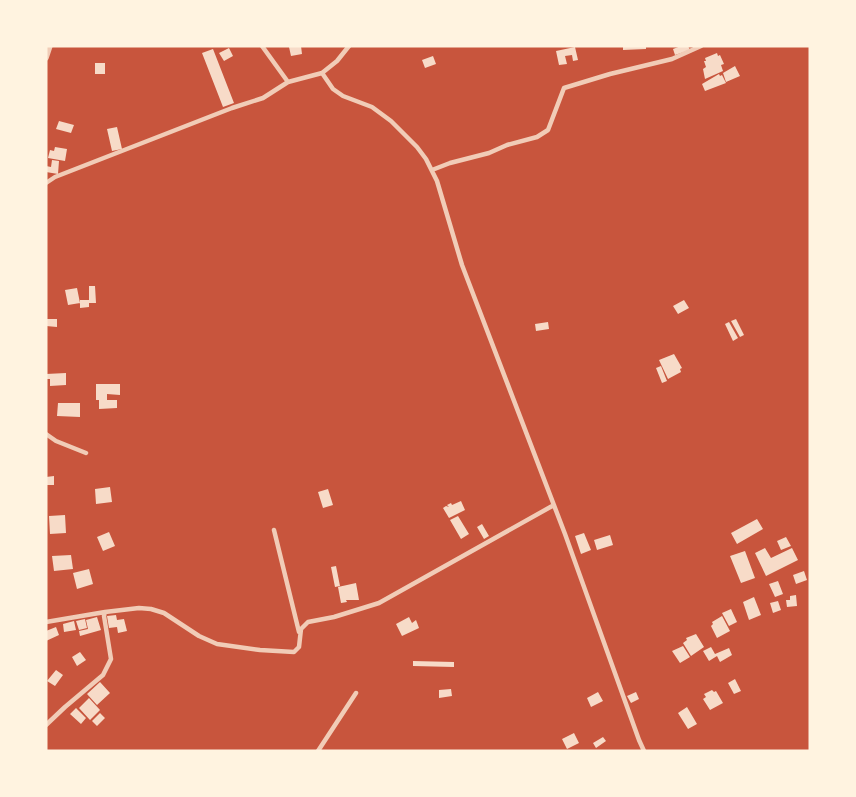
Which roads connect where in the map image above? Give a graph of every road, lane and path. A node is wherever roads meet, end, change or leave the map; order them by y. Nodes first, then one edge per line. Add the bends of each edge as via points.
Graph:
1 (50, 46) edge
2 (262, 46) edge
3 (349, 46) edge
4 (701, 46) edge
5 (46, 58) edge
6 (322, 73) junction
7 (288, 82) junction
8 (432, 170) junction
9 (46, 183) edge
10 (46, 434) edge
11 (86, 453) dead end
12 (554, 505) junction
13 (274, 530) dead end
14 (105, 612) junction
15 (46, 622) edge
16 (299, 634) junction
17 (356, 692) dead end
18 (46, 725) edge
19 (318, 751) edge
20 (644, 751) edge

1 - 5 street
2 - 7 street
3 - 6 street
4 - 8 street via 672,60 564,88 548,130 537,137
6 - 7 street
6 - 8 street via 343,96 372,107 391,121 417,147
7 - 9 street via 263,98
8 - 12 street via 462,265
10 - 11 street
12 - 16 street via 379,603 308,622
12 - 20 street
13 - 16 street
14 - 15 street
14 - 16 street via 151,609 170,616 199,636 218,644 260,650 294,652 300,647
14 - 18 street via 111,659 103,675
17 - 19 street

